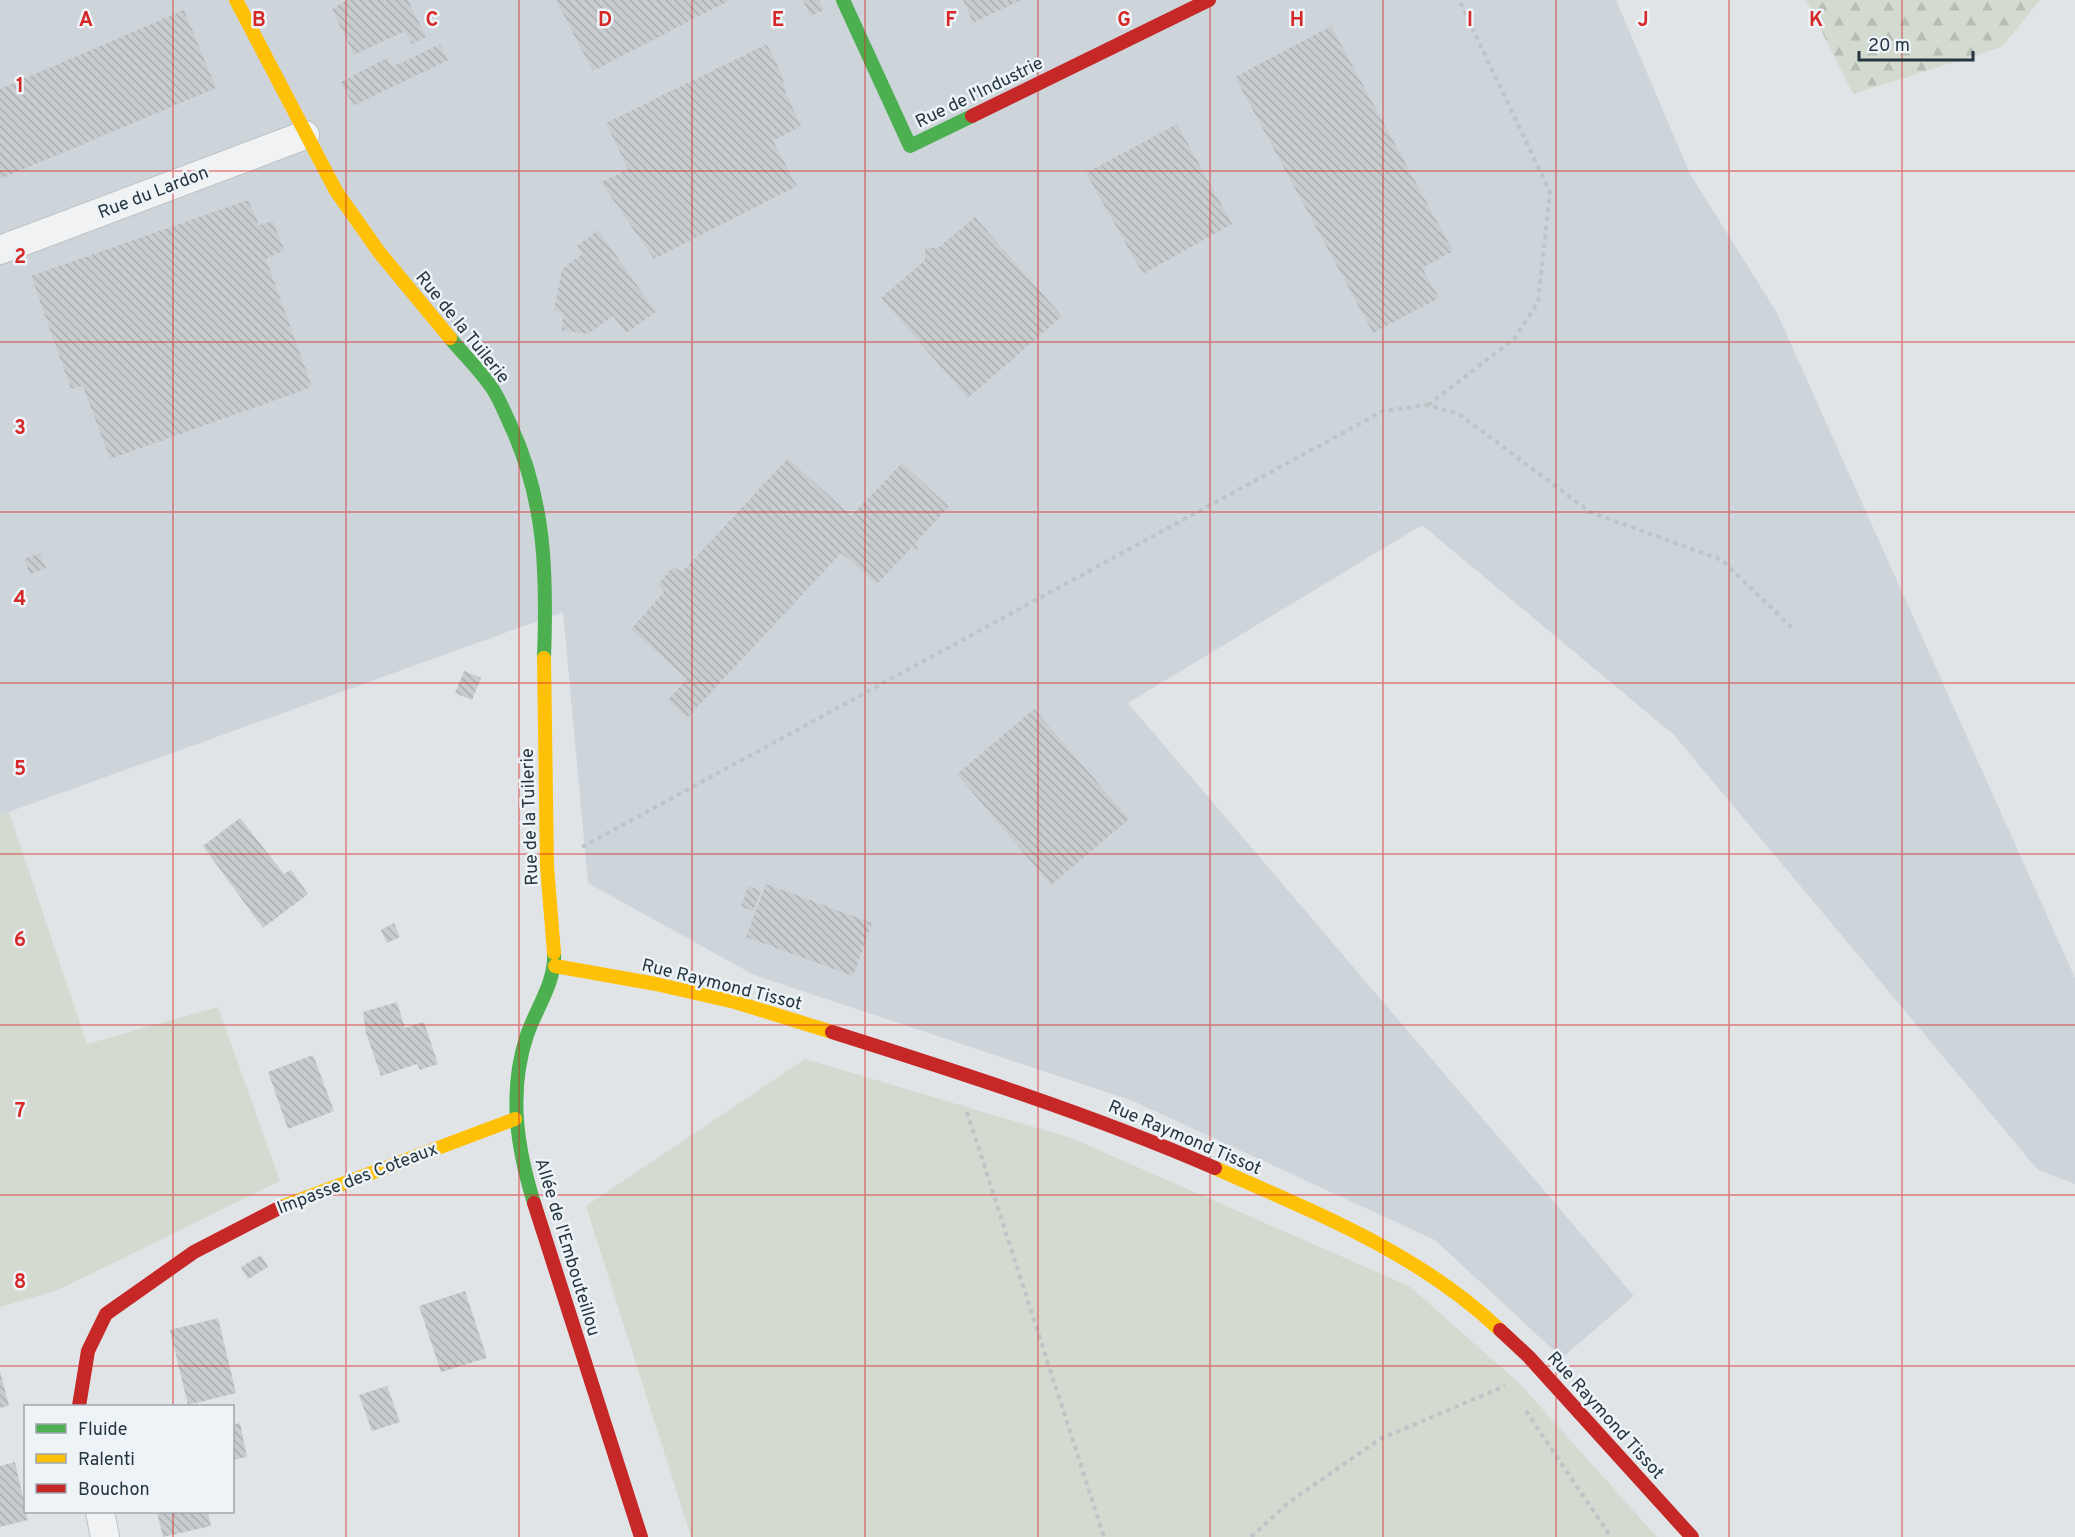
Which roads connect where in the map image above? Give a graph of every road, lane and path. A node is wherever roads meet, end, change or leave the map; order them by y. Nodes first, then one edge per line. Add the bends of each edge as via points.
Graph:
1 (236, 0) edge
2 (843, 0) edge
3 (1209, 0) edge
4 (1459, 0) edge
5 (305, 135) junction
6 (0, 250) edge
7 (1427, 405) junction
8 (1794, 630) dead end
9 (547, 866) junction
10 (555, 966) junction
11 (967, 1111) dead end
12 (515, 1119) junction
13 (1508, 1385) dead end
14 (1521, 1404) dead end
15 (79, 1405) edge
16 (100, 1513) edge
17 (105, 1537) edge
18 (641, 1537) edge
19 (1104, 1537) edge
20 (1251, 1537) edge
21 (1611, 1537) edge
22 (1692, 1537) edge

1 - 5 street, Rue de la Tuilerie
2 - 3 street, Rue de l'Industrie via 910,146
4 - 7 path via 1550,192 1538,302 1514,339
5 - 6 street, Rue du Lardon
5 - 9 street, Rue de la Tuilerie via 336,191 379,252 494,391 530,473 543,534 546,587
7 - 8 path via 1459,414 1590,512 1722,560
7 - 9 path via 1383,411
9 - 10 street, Rue de la Tuilerie
10 - 12 street, Allée de l'Embouteillou via 526,1037
10 - 22 street, Rue Raymond Tissot via 735,1002 987,1081 1132,1132 1350,1228 1418,1264 1480,1311 1529,1357
11 - 19 path
12 - 15 street, Impasse des Coteaux via 296,1199 194,1252 106,1314 88,1351
12 - 18 street, Allée de l'Embouteillou via 536,1211
13 - 20 path via 1380,1439 1288,1503
14 - 21 path
16 - 17 street

